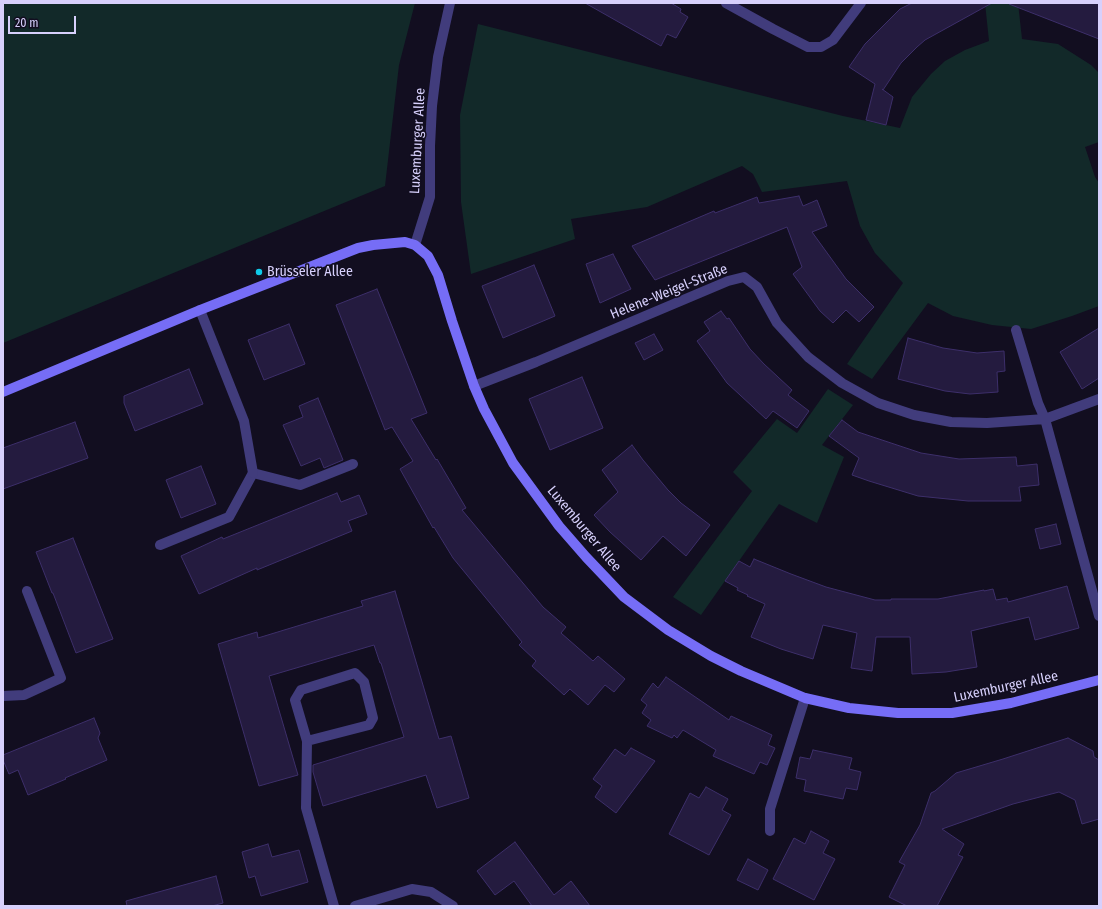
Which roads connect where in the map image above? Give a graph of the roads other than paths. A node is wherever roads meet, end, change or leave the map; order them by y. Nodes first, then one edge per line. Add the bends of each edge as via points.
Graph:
1 (450, 3) edge
2 (726, 3) edge
3 (861, 3) edge
4 (414, 245) junction
5 (200, 310) junction
6 (1016, 330) dead end
7 (474, 386) junction
8 (3, 392) edge
9 (1099, 399) edge
10 (1045, 419) junction
11 (353, 464) dead end
12 (253, 473) junction
13 (160, 545) dead end
14 (27, 591) dead end
15 (1099, 616) edge
16 (1099, 680) edge
17 (3, 696) edge
18 (805, 698) junction
19 (307, 742) junction
20 (770, 831) dead end
21 (334, 906) edge
22 (355, 906) edge
23 (453, 906) edge

1 - 4 street, Luxemburger Allee via 438,57 432,106 430,198
2 - 3 street via 808,46 821,46 833,40
4 - 5 street via 405,242 358,248
4 - 7 street, Luxemburger Allee via 428,256 438,275
5 - 8 street
5 - 12 street via 244,421
6 - 10 street
7 - 10 street, Helene-Weigel-Straße via 728,281 744,277 757,287 777,323 808,356 842,383 878,403 914,415 951,422 987,423
7 - 18 street, Luxemburger Allee via 513,463 559,526 624,597 668,630 711,656
9 - 10 street, Helene-Weigel-Straße
10 - 15 street
11 - 12 street via 300,485
12 - 13 street via 229,517
14 - 17 street via 61,678 24,695
16 - 18 street, Luxemburger Allee via 1011,703 952,713 898,713 849,708
18 - 20 street via 770,809
19 - 19 street via 369,725 373,718 364,682 355,673 301,690 295,700
19 - 21 street via 306,808
22 - 23 street via 412,889 431,892

